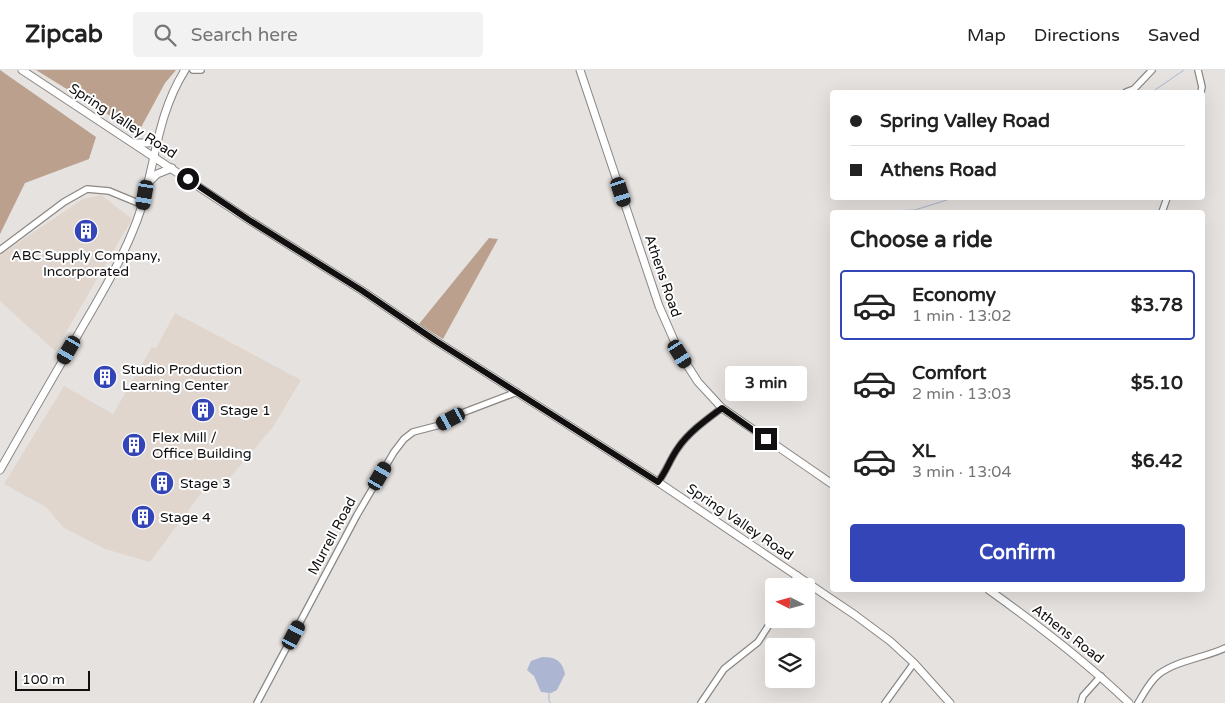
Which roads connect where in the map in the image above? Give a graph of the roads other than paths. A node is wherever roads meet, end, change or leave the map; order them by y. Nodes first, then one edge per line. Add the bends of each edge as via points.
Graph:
1 (22, 70) edge
2 (185, 70) edge
3 (193, 70) edge
4 (201, 70) edge
5 (580, 70) edge
6 (1152, 70) edge
7 (1198, 70) edge
8 (1131, 90) edge
9 (1201, 90) edge
10 (157, 138) junction
11 (134, 143) junction
12 (153, 156) junction
13 (172, 168) junction
14 (147, 185) junction
15 (143, 205) junction
16 (0, 250) edge
17 (517, 392) junction
18 (722, 408) junction
19 (0, 470) edge
20 (658, 482) junction
21 (830, 483) edge
22 (797, 575) junction
23 (795, 578) edge
24 (992, 592) edge
25 (767, 628) edge
26 (1225, 648) edge
27 (914, 663) junction
28 (1101, 676) junction
29 (257, 703) edge
30 (701, 703) edge
31 (885, 703) edge
32 (950, 703) edge
33 (1081, 703) edge
34 (1129, 703) edge
35 (1138, 703) edge

1 - 11 street, Spring Valley Road
2 - 10 street via 176,85
3 - 4 street
5 - 18 street, Athens Road via 671,336 698,382
6 - 8 street
7 - 9 street
10 - 11 street via 148,143
10 - 12 street
11 - 12 street, Spring Valley Road
12 - 13 street, Spring Valley Road
12 - 14 street
13 - 14 street via 157,174
13 - 17 street, Spring Valley Road
14 - 15 street
15 - 16 street via 109,192 87,189 64,202
15 - 19 street via 98,299
17 - 20 street, Spring Valley Road
17 - 29 street, Murrell Road via 440,425 413,432 404,439 357,515
18 - 20 street via 685,439
18 - 21 street, Athens Road
20 - 22 street, Spring Valley Road
22 - 23 street
22 - 27 street, Spring Valley Road via 866,622
24 - 28 street, Athens Road
25 - 30 street via 758,642 724,669
26 - 35 street via 1174,665 1158,675
27 - 31 street
27 - 32 street, Spring Valley Road
28 - 33 street via 1083,696
28 - 34 street, Athens Road

